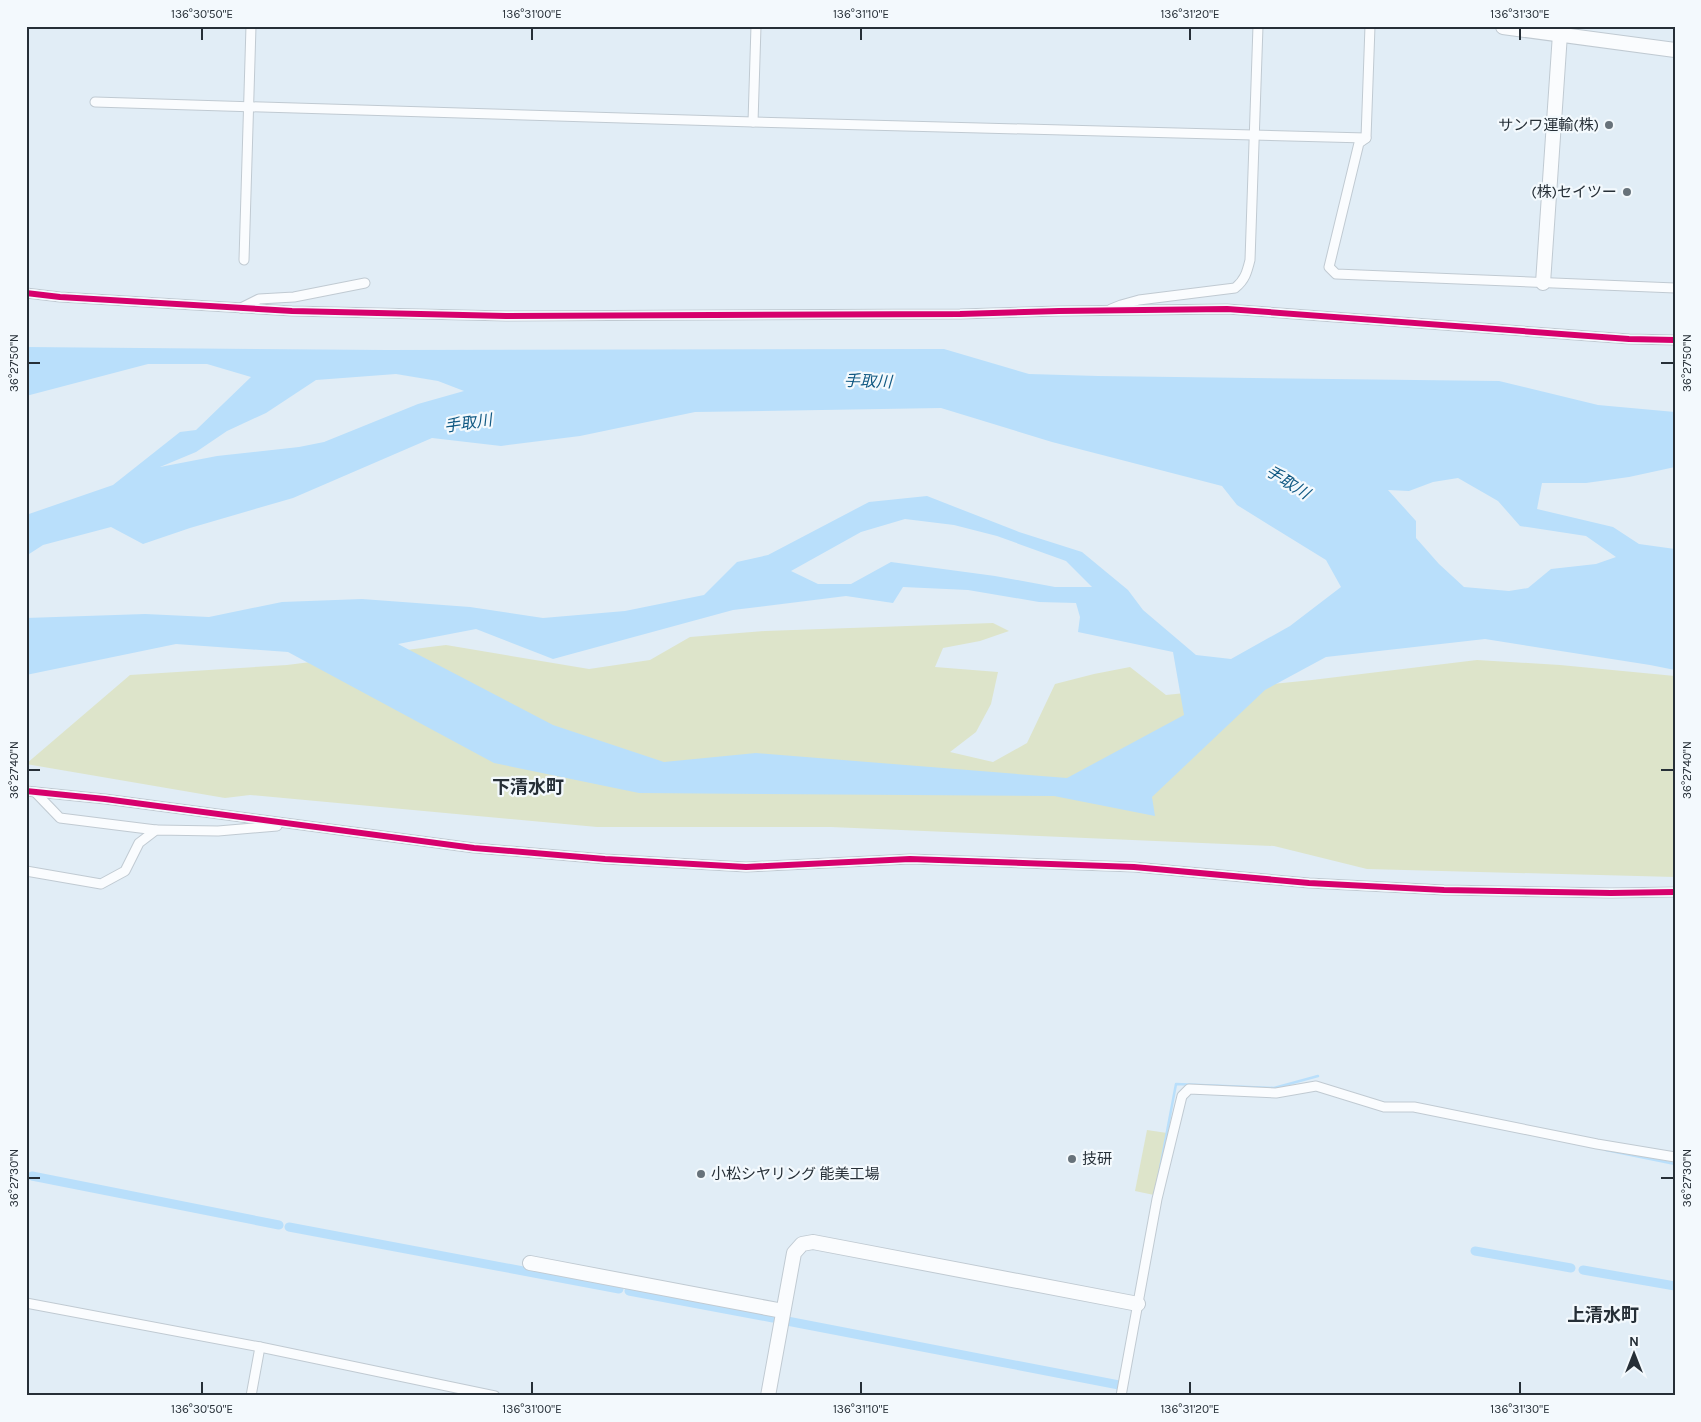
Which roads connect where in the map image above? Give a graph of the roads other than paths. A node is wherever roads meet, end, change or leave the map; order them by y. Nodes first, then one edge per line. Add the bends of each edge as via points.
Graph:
1 (250, 26) edge
2 (756, 26) edge
3 (1258, 26) edge
4 (1370, 26) edge
5 (1502, 27) edge
6 (1534, 29) edge
7 (1560, 34) junction
8 (1675, 50) edge
9 (95, 102) dead end
10 (248, 106) junction
11 (753, 122) junction
12 (1254, 135) junction
13 (1366, 138) junction
14 (244, 260) dead end
15 (365, 283) dead end
16 (1543, 283) junction
17 (1675, 288) edge
18 (26, 293) edge
19 (241, 308) junction
20 (1109, 311) junction
21 (1675, 340) edge
22 (31, 791) edge
23 (294, 824) junction
24 (156, 830) junction
25 (26, 871) edge
26 (1675, 892) edge
27 (1675, 1157) edge
28 (530, 1262) dead end
29 (26, 1303) edge
30 (1138, 1304) junction
31 (783, 1311) junction
32 (260, 1347) junction
33 (251, 1396) edge
34 (495, 1396) edge
35 (768, 1396) edge
36 (1121, 1396) edge

1 - 10 street
2 - 11 street
3 - 12 street
4 - 13 street
5 - 6 street
6 - 7 street
7 - 8 street
7 - 16 street
9 - 10 street
10 - 11 street
10 - 14 street
11 - 12 street
12 - 13 street
12 - 20 street via 1250,260 1242,282 1235,288 1139,300
13 - 16 street via 1359,143 1330,267 1336,274
15 - 19 street via 294,297 259,299
16 - 17 street
18 - 19 street
19 - 20 street via 506,316
20 - 21 street via 1228,309
22 - 23 street
22 - 24 street via 60,818
23 - 24 street via 218,831
23 - 26 street via 474,848 746,867 910,859 1134,867 1309,883 1444,890
24 - 25 street via 139,843 125,871 101,884
27 - 30 street via 1414,1107 1384,1106 1316,1086 1276,1093 1189,1089 1182,1096 1164,1171
28 - 31 street
29 - 32 street
30 - 31 street via 813,1242 802,1244 794,1253
30 - 36 street
31 - 35 street
32 - 33 street
32 - 34 street

